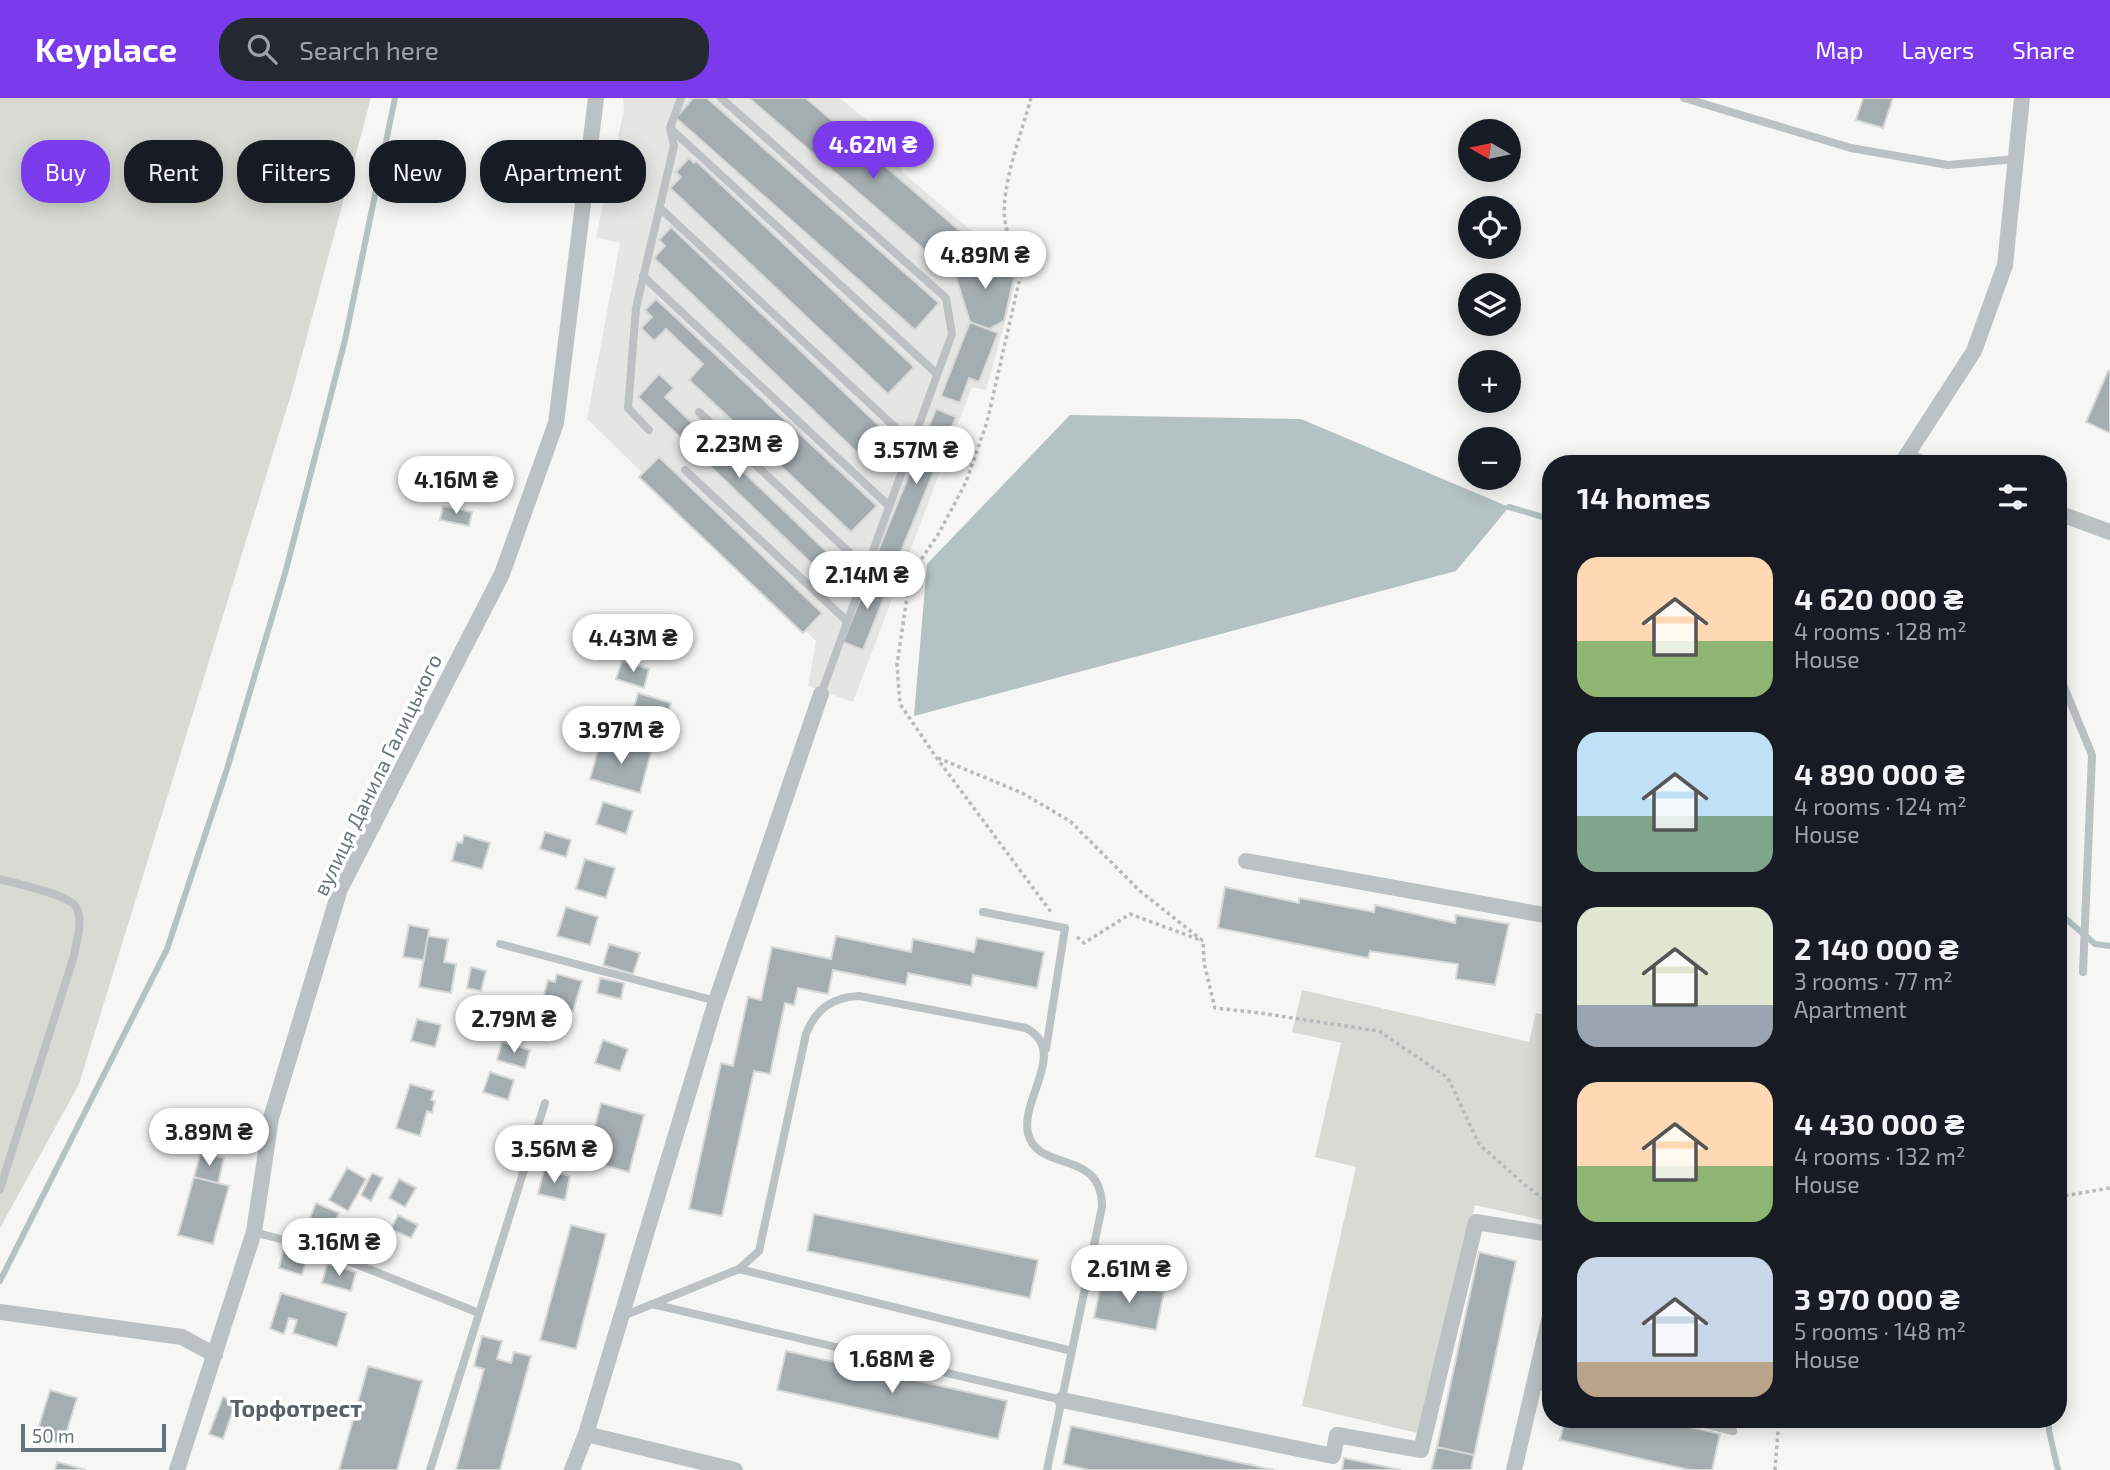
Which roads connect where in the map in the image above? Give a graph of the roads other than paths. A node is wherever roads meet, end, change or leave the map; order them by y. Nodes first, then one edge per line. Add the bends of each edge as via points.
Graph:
1 (596, 98) edge
2 (681, 98) edge
3 (721, 98) edge
4 (1684, 98) edge
5 (2022, 98) edge
6 (670, 128) junction
7 (2016, 159) junction
8 (660, 208) junction
9 (643, 276) junction
10 (937, 374) junction
11 (699, 412) dead end
12 (649, 430) dead end
13 (912, 443) junction
14 (1906, 455) edge
15 (685, 470) dead end
16 (889, 506) junction
17 (2067, 516) edge
18 (2110, 532) edge
19 (866, 568) junction
20 (847, 621) junction
21 (821, 694) joint
22 (2067, 694) edge
23 (1246, 861) dead end
24 (0, 879) edge
25 (983, 912) dead end
26 (1542, 915) edge
27 (500, 944) dead end
28 (2083, 972) dead end
29 (716, 1001) junction
30 (1045, 1056) junction
31 (545, 1103) dead end
32 (0, 1189) edge
33 (254, 1232) junction
34 (1542, 1233) edge
35 (739, 1269) junction
36 (652, 1304) junction
37 (0, 1311) edge
38 (479, 1313) junction
39 (621, 1317) junction
40 (1542, 1350) edge
41 (1072, 1351) junction
42 (215, 1355) junction
43 (1534, 1385) junction
44 (1542, 1387) edge
45 (1062, 1400) junction
46 (1721, 1428) edge
47 (1733, 1431) dead end
48 (586, 1434) junction
49 (177, 1470) edge
50 (430, 1470) edge
51 (572, 1470) edge
52 (735, 1470) edge
53 (1047, 1470) edge
54 (1514, 1470) edge

1 - 33 street, вулиця Данила Галицького via 556,423 502,574 340,889 271,1118
2 - 6 lane
3 - 10 lane via 946,299 952,334
4 - 7 lane via 1863,150 1948,165
5 - 7 street
6 - 8 lane via 674,146
6 - 10 lane
7 - 14 street via 2006,265 1975,351
8 - 9 lane
8 - 13 lane
9 - 12 lane via 628,408
9 - 16 lane
10 - 13 lane
11 - 19 lane
13 - 16 lane
15 - 20 lane
16 - 19 lane
17 - 18 street
19 - 20 lane
20 - 21 lane
21 - 29 street
22 - 28 lane via 2092,755
23 - 26 street
24 - 32 lane via 68,899 76,907 79,924 74,956
25 - 30 lane via 1065,928
27 - 29 lane
29 - 39 street
30 - 35 lane via 1040,1039 1026,1028 859,996 826,1005 811,1020 806,1034 758,1251
30 - 41 lane via 1027,1122 1031,1140 1044,1153 1082,1166 1099,1183 1102,1195
31 - 38 lane
33 - 38 lane via 318,1249
33 - 42 street, вулиця Данила Галицького
34 - 45 street via 1476,1222 1421,1450 1336,1435 1333,1456
35 - 36 lane
35 - 41 lane
36 - 39 lane
36 - 45 lane
37 - 42 street via 183,1337
38 - 50 lane
39 - 48 street
40 - 43 street
41 - 45 lane
42 - 49 street, вулиця Данила Галицького
43 - 44 lane
43 - 54 street
45 - 53 lane
46 - 47 lane
48 - 51 street
48 - 52 street

